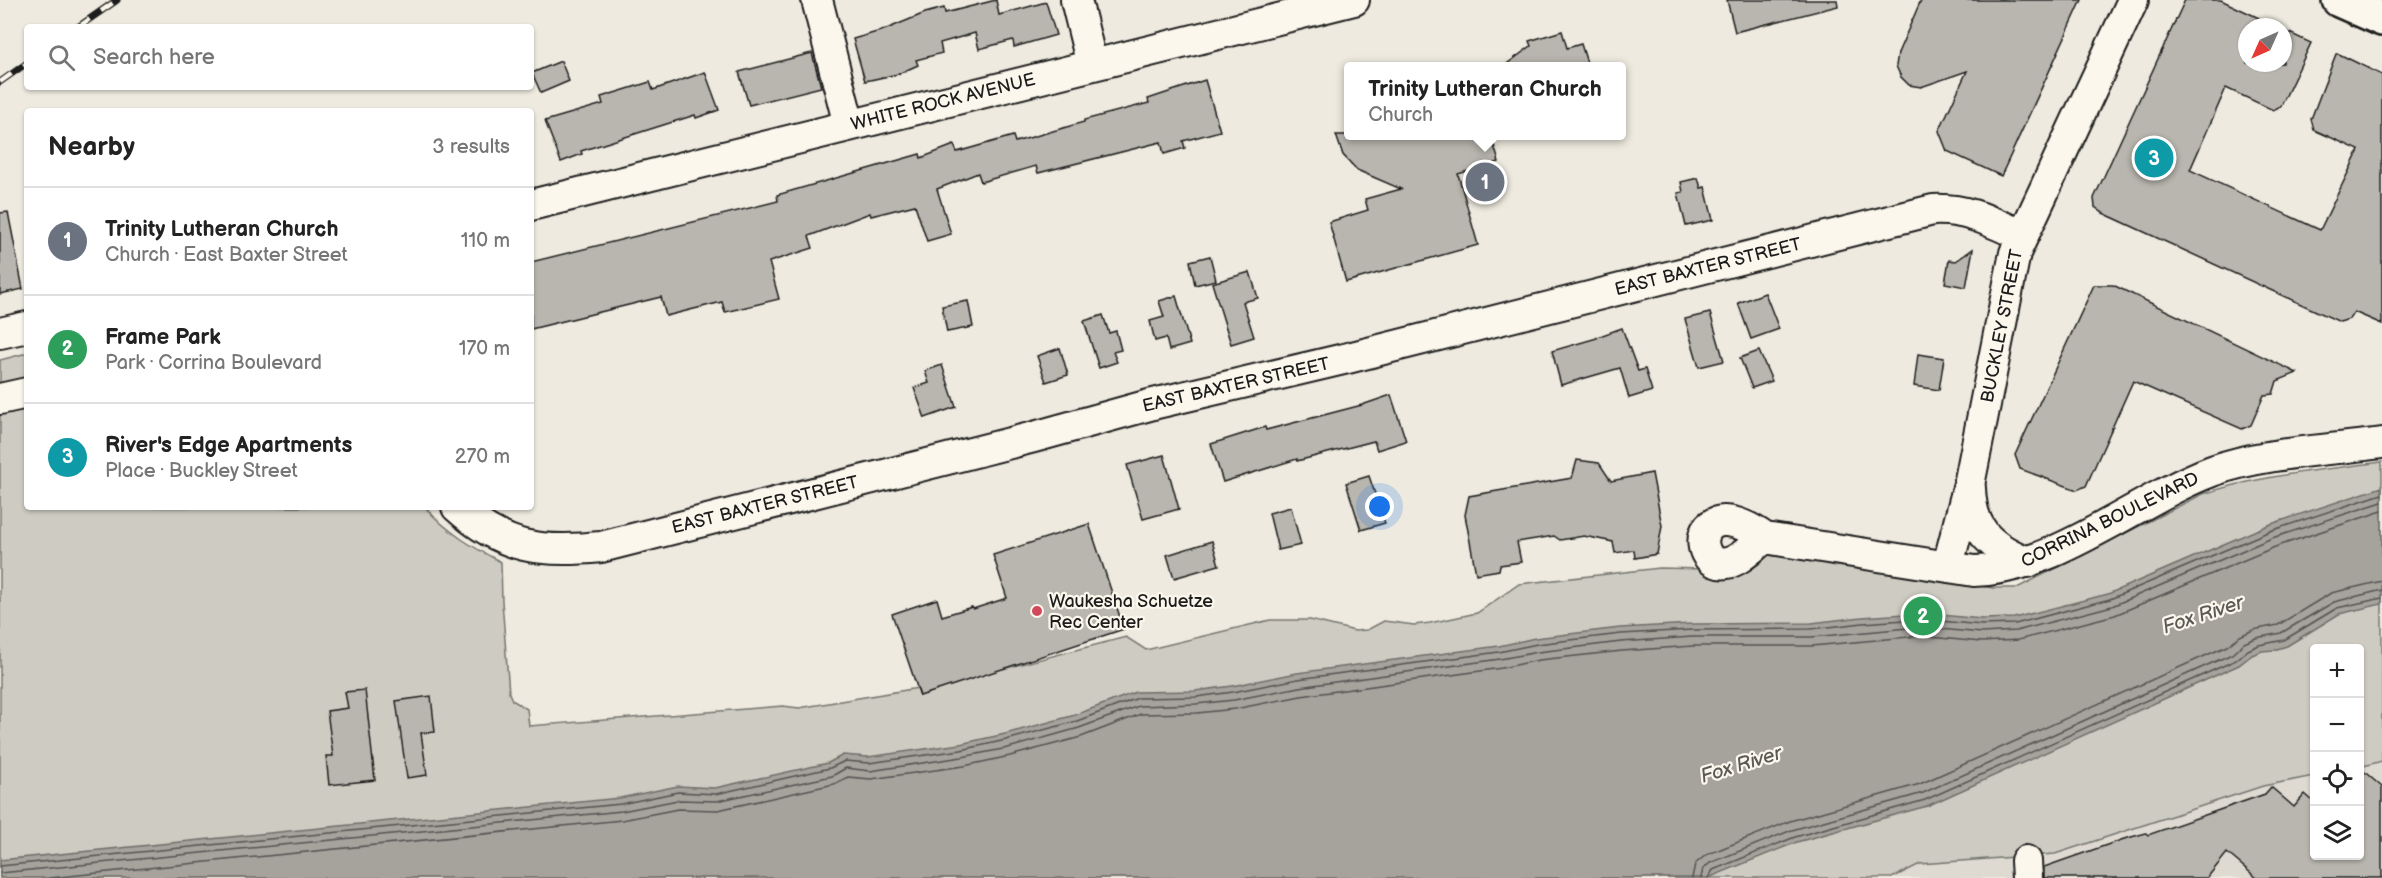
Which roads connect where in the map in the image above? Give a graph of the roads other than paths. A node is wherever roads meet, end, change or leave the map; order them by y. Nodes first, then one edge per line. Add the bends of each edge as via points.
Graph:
1 (817, 0) edge
2 (1076, 0) edge
3 (1354, 0) edge
4 (2133, 0) edge
5 (2339, 0) edge
6 (2382, 20) edge
7 (1092, 64) junction
8 (849, 125) junction
9 (534, 204) edge
10 (2021, 235) junction
11 (24, 328) edge
12 (0, 333) edge
13 (24, 394) edge
14 (0, 399) edge
15 (2382, 443) edge
16 (1970, 480) junction
17 (460, 510) edge
18 (1766, 538) dead end
19 (2028, 562) junction
20 (1948, 565) junction

1 - 8 street
2 - 7 street
3 - 7 street, WHITE ROCK AVENUE
4 - 10 street, BUCKLEY STREET
5 - 6 main road
7 - 8 street, WHITE ROCK AVENUE
8 - 9 street, WHITE ROCK AVENUE
10 - 16 street, BUCKLEY STREET
10 - 17 street, EAST BAXTER STREET via 1969,213 1933,210 1153,404 601,547 565,551 520,545 498,537
11 - 12 street
13 - 14 street
15 - 19 street, CORRINA BOULEVARD via 2231,464 2186,482
16 - 19 street via 1972,511 1981,531 2000,548
16 - 20 street, BUCKLEY STREET
18 - 20 street, CORRINA BOULEVARD
19 - 20 street, CORRINA BOULEVARD via 1984,571

